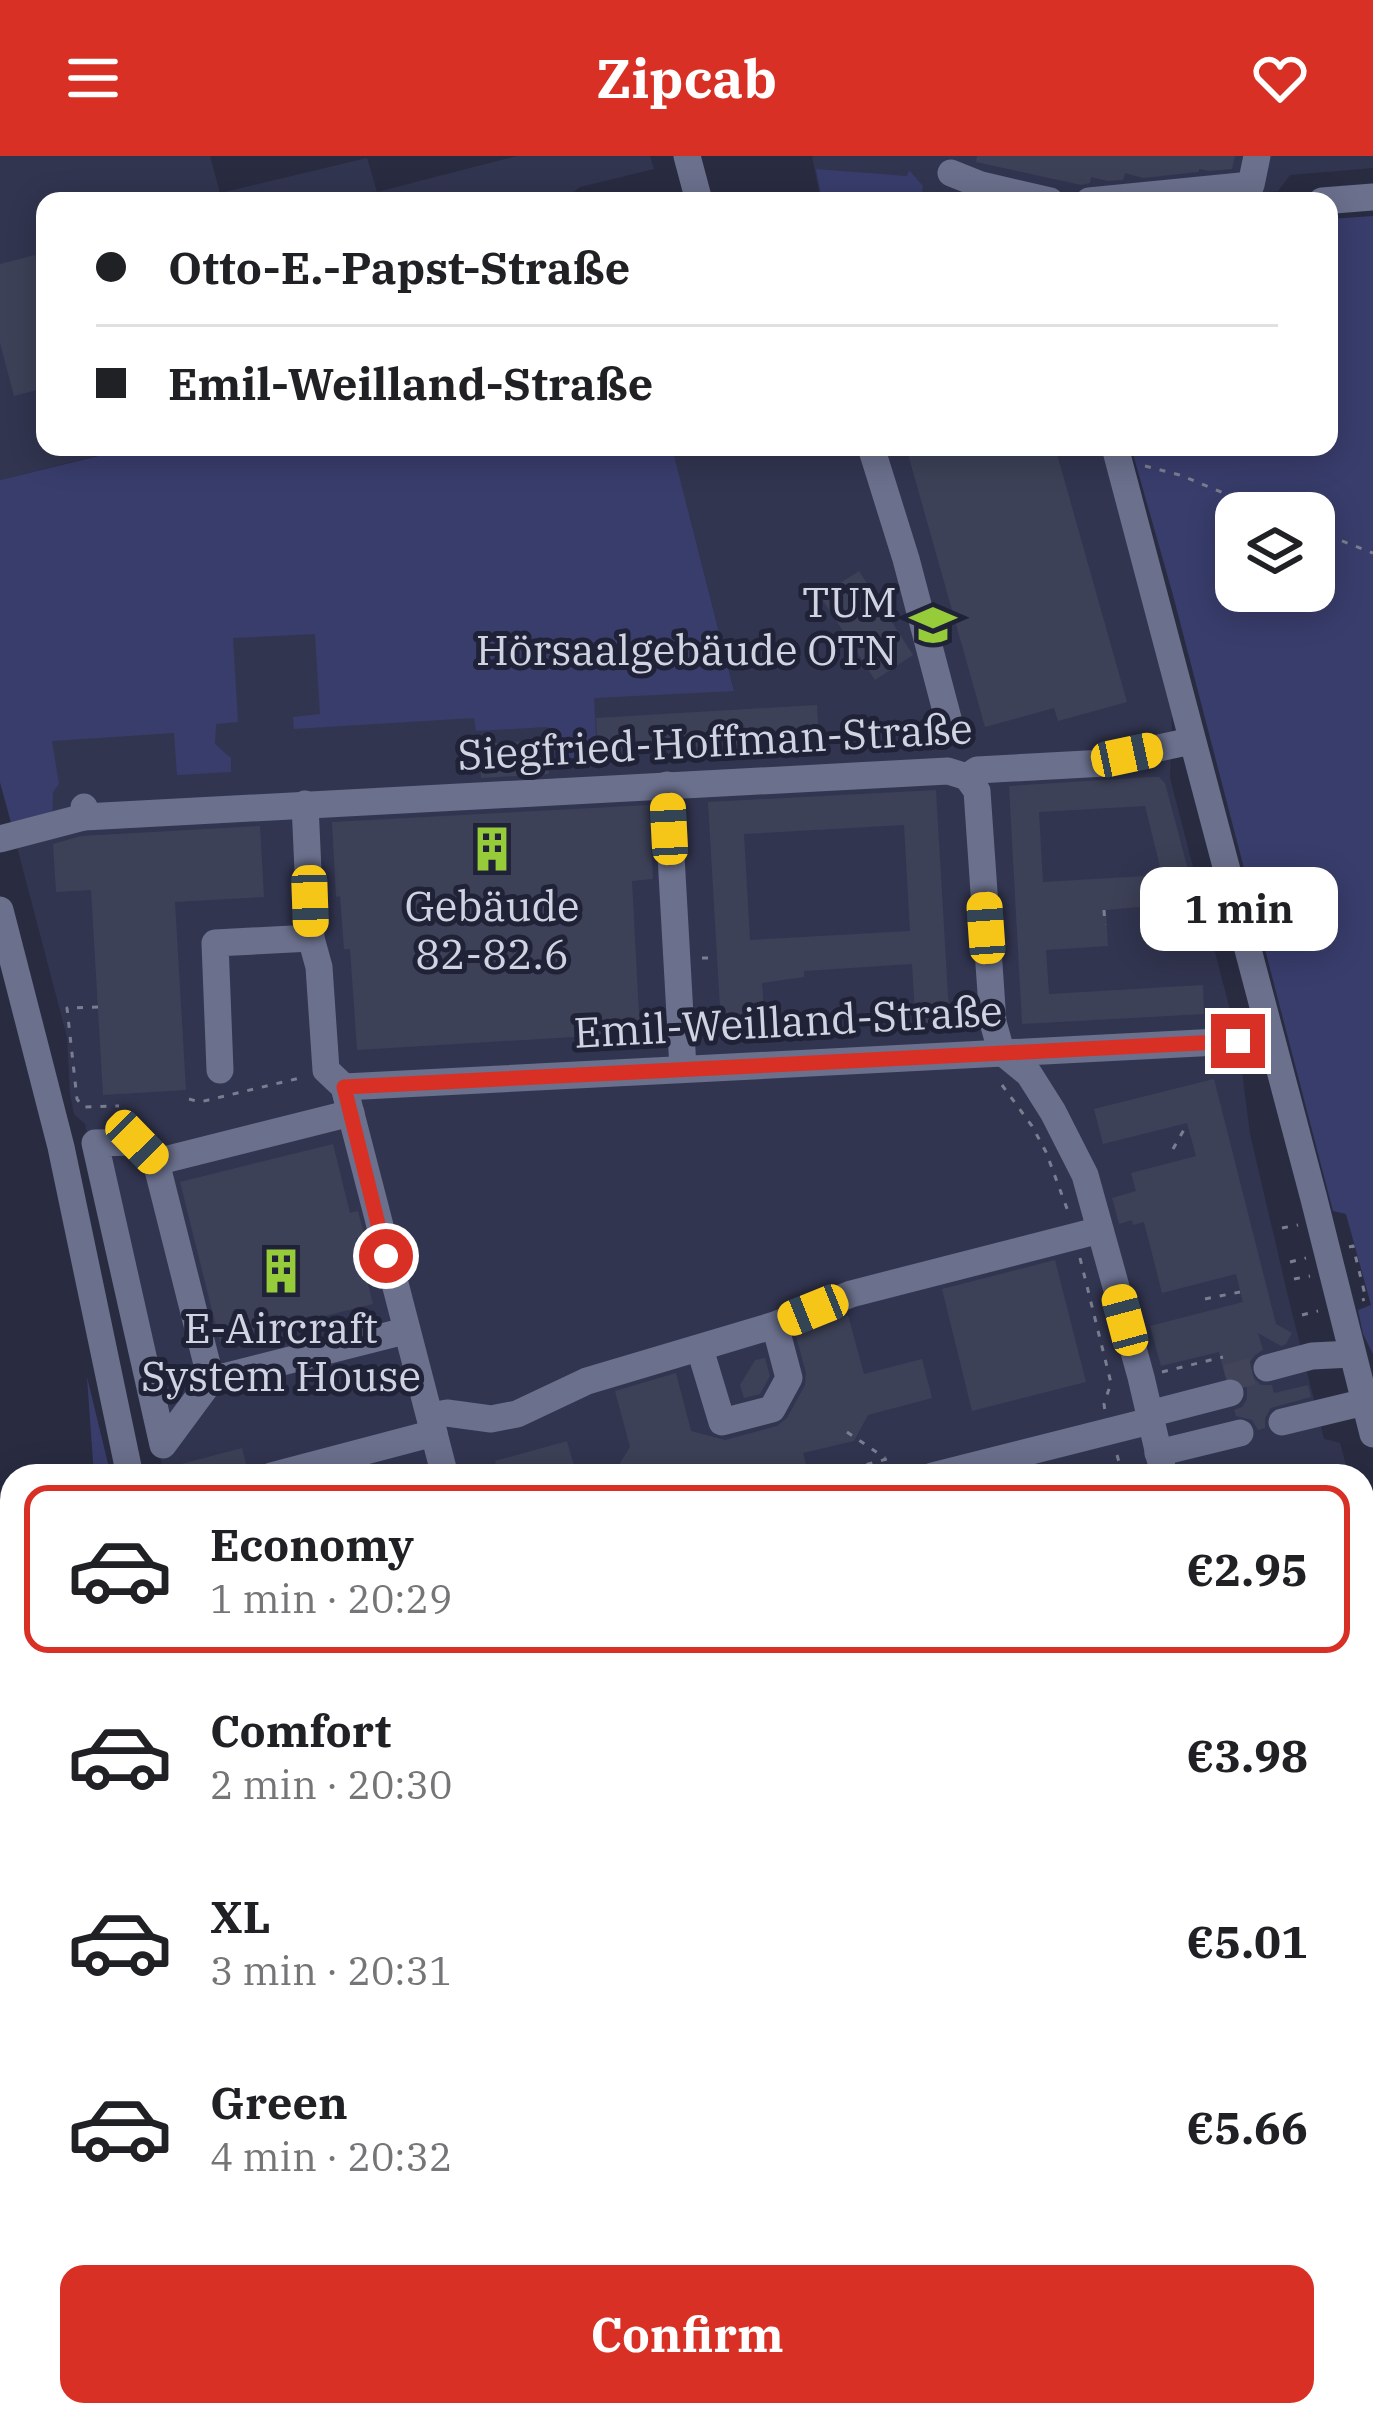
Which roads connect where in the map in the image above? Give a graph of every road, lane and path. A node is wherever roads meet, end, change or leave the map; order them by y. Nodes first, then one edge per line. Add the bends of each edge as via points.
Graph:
1 (687, 156) edge
2 (1257, 156) edge
3 (952, 164) edge
4 (697, 192) edge
5 (1011, 192) edge
6 (1253, 192) edge
7 (1373, 197) edge
8 (1338, 200) edge
9 (874, 456) edge
10 (1117, 456) edge
11 (1125, 456) edge
12 (1221, 492) edge
13 (1335, 538) edge
14 (1373, 553) edge
15 (950, 726) dead end
16 (1191, 741) junction
17 (967, 777) junction
18 (667, 785) junction
19 (305, 804) junction
20 (0, 839) edge
21 (0, 910) edge
22 (1104, 910) dead end
23 (1105, 925) dead end
24 (311, 938) junction
25 (98, 1007) dead end
26 (1270, 1036) junction
27 (1001, 1051) junction
28 (683, 1068) junction
29 (220, 1070) dead end
30 (340, 1090) junction
31 (189, 1100) dead end
32 (119, 1106) dead end
33 (1186, 1126) dead end
34 (1173, 1149) dead end
35 (156, 1162) junction
36 (1307, 1223) dead end
37 (1282, 1228) dead end
38 (1100, 1230) junction
39 (1342, 1249) dead end
40 (1315, 1256) dead end
41 (1290, 1262) dead end
42 (1318, 1274) dead end
43 (1294, 1279) dead end
44 (1240, 1292) dead end
45 (1205, 1299) dead end
46 (1366, 1299) dead end
47 (775, 1325) junction
48 (405, 1331) junction
49 (700, 1349) junction
50 (1352, 1354) junction
51 (1160, 1373) dead end
52 (1269, 1375) tunnel mouth
53 (1226, 1376) joint
54 (211, 1380) junction
55 (1365, 1402) junction
56 (1149, 1418) junction
57 (1282, 1422) dead end
58 (432, 1425) junction
59 (847, 1432) dead end
60 (1240, 1433) dead end
61 (1373, 1434) edge
62 (127, 1464) edge
63 (309, 1464) edge
64 (442, 1464) edge
65 (871, 1464) edge
66 (1011, 1464) edge
67 (1161, 1464) edge

1 - 4 street
2 - 6 street
3 - 5 street via 981,185
7 - 8 street
9 - 15 street
10 - 16 street
11 - 12 path
13 - 14 path
16 - 17 street, Siegfried-Hoffman-Straße via 1105,763
16 - 26 street
17 - 18 street, Siegfried-Hoffman-Straße via 948,771
17 - 27 street via 977,791
18 - 19 street, Siegfried-Hoffman-Straße
18 - 28 street
19 - 20 street, Siegfried-Hoffman-Straße via 84,812
19 - 24 street
21 - 62 street via 61,1147
22 - 23 path
24 - 29 street via 215,943
24 - 30 street via 322,1050
25 - 32 path via 68,1008 77,1099 83,1107
26 - 27 street, Emil-Weilland-Straße
26 - 50 street
27 - 28 street, Emil-Weilland-Straße
27 - 38 street via 1029,1074 1053,1112
28 - 30 street, Emil-Weilland-Straße
30 - 31 path
30 - 35 street, Emil-Weilland-Straße
30 - 48 street
33 - 34 path
35 - 54 street
35 - 54 street via 137,1142 95,1143 163,1445
36 - 37 path
38 - 47 street via 851,1294
38 - 56 street
39 - 46 path via 1353,1246
40 - 41 path
42 - 43 path
44 - 45 path
47 - 49 street
47 - 49 street via 789,1378 772,1408 722,1422
48 - 54 street
48 - 58 street
49 - 58 street via 587,1381 506,1417 447,1413
50 - 52 street via 1316,1371
50 - 55 street
51 - 53 path
53 - 56 street
55 - 57 street
55 - 61 street
56 - 66 street
56 - 67 street
58 - 63 street
58 - 64 street
59 - 65 path via 887,1460
60 - 67 street

